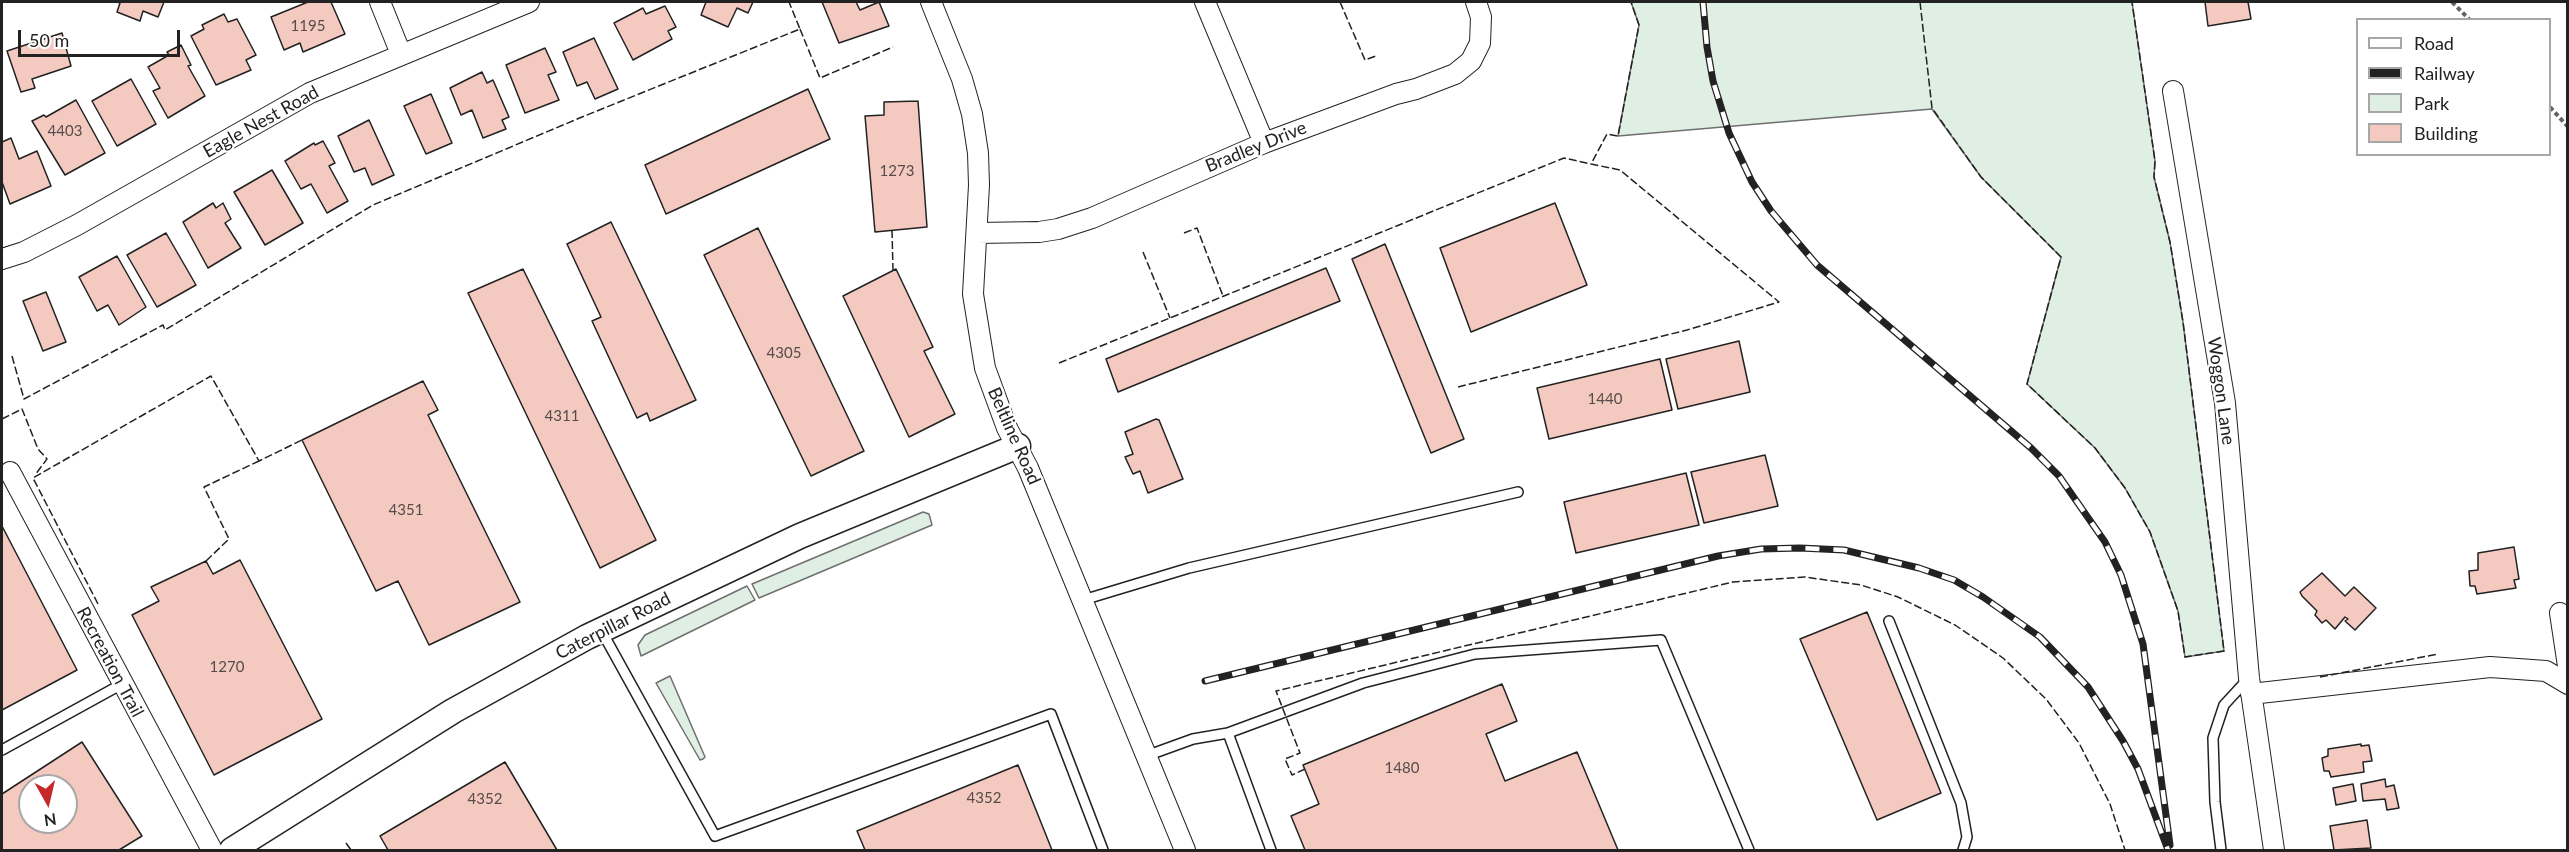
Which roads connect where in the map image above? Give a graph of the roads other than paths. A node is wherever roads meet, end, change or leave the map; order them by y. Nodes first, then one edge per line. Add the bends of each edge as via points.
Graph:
1 (380, 2) edge
2 (529, 2) edge
3 (931, 2) edge
4 (1205, 2) edge
5 (1476, 2) edge
6 (401, 54) junction
7 (2173, 90) dead end
8 (1264, 143) junction
9 (977, 233) junction
10 (2, 259) edge
11 (1018, 446) junction
12 (10, 472) dead end
13 (1518, 492) dead end
14 (1083, 600) junction
15 (2560, 613) dead end
16 (1889, 621) dead end
17 (601, 630) junction
18 (2568, 666) edge
19 (123, 684) junction
20 (2568, 684) edge
21 (2250, 686) junction
22 (1228, 733) junction
23 (2, 750) edge
24 (1146, 756) junction
25 (212, 850) edge
26 (232, 850) edge
27 (1103, 850) edge
28 (1185, 850) edge
29 (1271, 850) edge
30 (1749, 850) edge
31 (1963, 850) edge
32 (2221, 850) edge
33 (2274, 850) edge

1 - 6 street
2 - 6 street, Eagle Nest Road
3 - 9 street, Beltline Road via 972,114 979,184
4 - 8 street
5 - 8 street, Bradley Drive via 1481,17 1480,43 1471,61 1455,74
6 - 10 street, Eagle Nest Road via 310,93 77,225
7 - 21 street, Woggon Lane via 2225,403
8 - 9 street, Bradley Drive via 1058,229
9 - 11 street, Beltline Road via 975,319 985,368 1007,428
11 - 14 street, Beltline Road
11 - 17 street, Caterpillar Road via 801,536
12 - 19 street, Recreation Trail
13 - 14 lane via 1189,568
14 - 24 street, Beltline Road
15 - 18 street
16 - 31 lane via 1961,804 1967,837
17 - 26 street, Caterpillar Road via 453,711
17 - 27 lane via 715,836 1051,714
19 - 23 lane
19 - 25 street, Recreation Trail
20 - 21 street via 2546,671 2490,667
21 - 32 lane via 2224,705 2213,738
21 - 33 street, Woggon Lane
22 - 24 lane via 1193,739
22 - 29 lane
22 - 30 lane via 1363,683 1475,654 1661,640
24 - 28 street, Beltline Road

